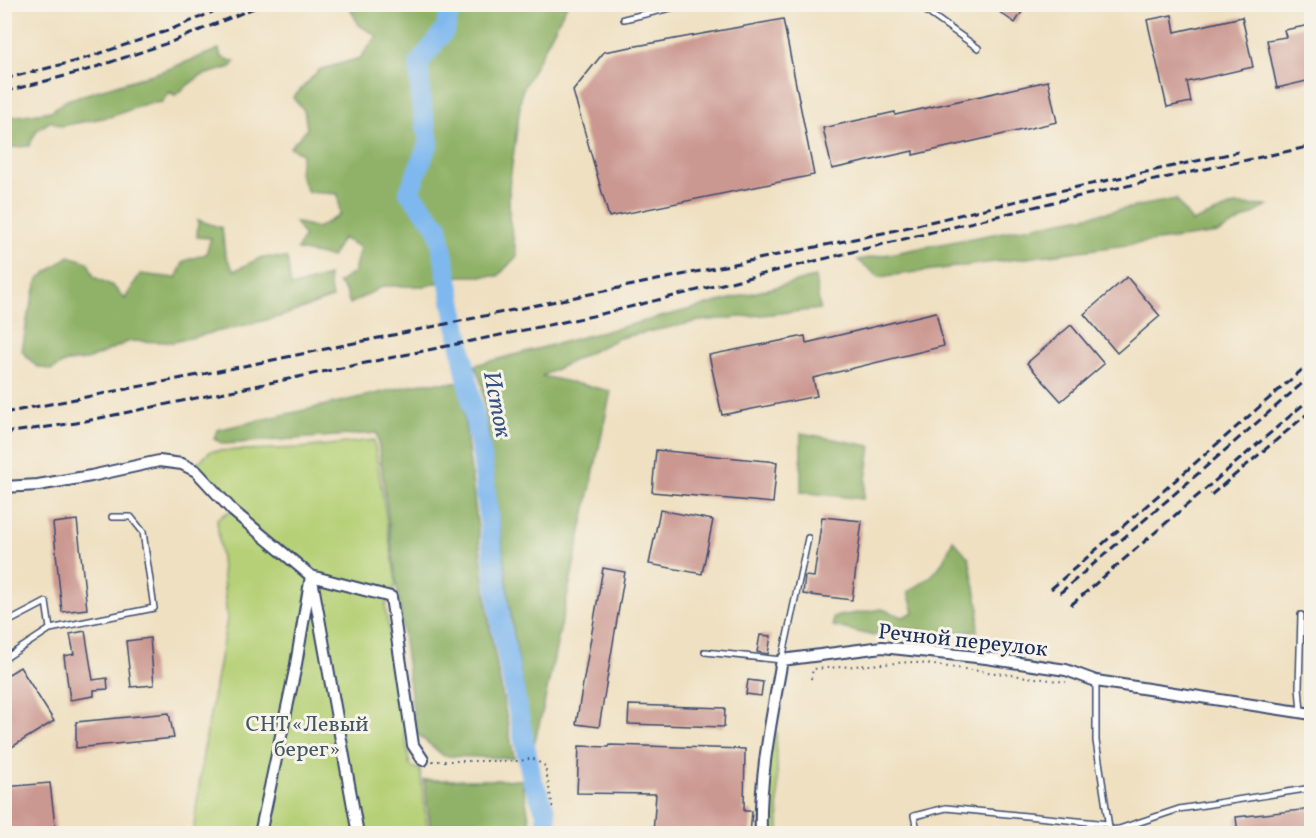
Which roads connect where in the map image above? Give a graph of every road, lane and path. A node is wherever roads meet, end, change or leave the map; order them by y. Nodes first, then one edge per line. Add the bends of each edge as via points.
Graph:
1 (687, 4) edge
2 (916, 4) edge
3 (624, 20) dead end
4 (978, 48) dead end
5 (4, 487) edge
6 (112, 517) dead end
7 (808, 538) dead end
8 (311, 576) junction
9 (1301, 615) dead end
10 (4, 624) edge
11 (50, 629) junction
12 (705, 652) dead end
13 (4, 659) edge
14 (782, 660) junction
15 (811, 679) dead end
16 (1096, 681) junction
17 (1072, 683) dead end
18 (1306, 713) edge
19 (423, 760) joint
20 (1311, 788) edge
21 (553, 809) dead end
22 (1109, 829) edge
23 (260, 834) edge
24 (358, 834) edge
25 (761, 834) edge
26 (918, 834) edge

1 - 3 lane
2 - 4 lane
5 - 8 street via 70,480 159,461 182,464 196,471 233,511
6 - 11 lane via 131,518 143,532 154,608
7 - 14 lane
8 - 19 street via 391,597 412,745
8 - 23 street via 296,670
8 - 24 street
9 - 18 lane via 1299,687
10 - 11 lane via 46,602
11 - 13 lane
12 - 14 lane
14 - 16 street, Речной переулок via 882,647 1066,670
14 - 25 street via 769,730
15 - 17 path via 813,669 910,662
16 - 18 street, Речной переулок
16 - 22 lane via 1096,741
19 - 21 path via 532,758 544,766
20 - 22 lane via 1179,809
22 - 26 lane via 945,808 914,816

